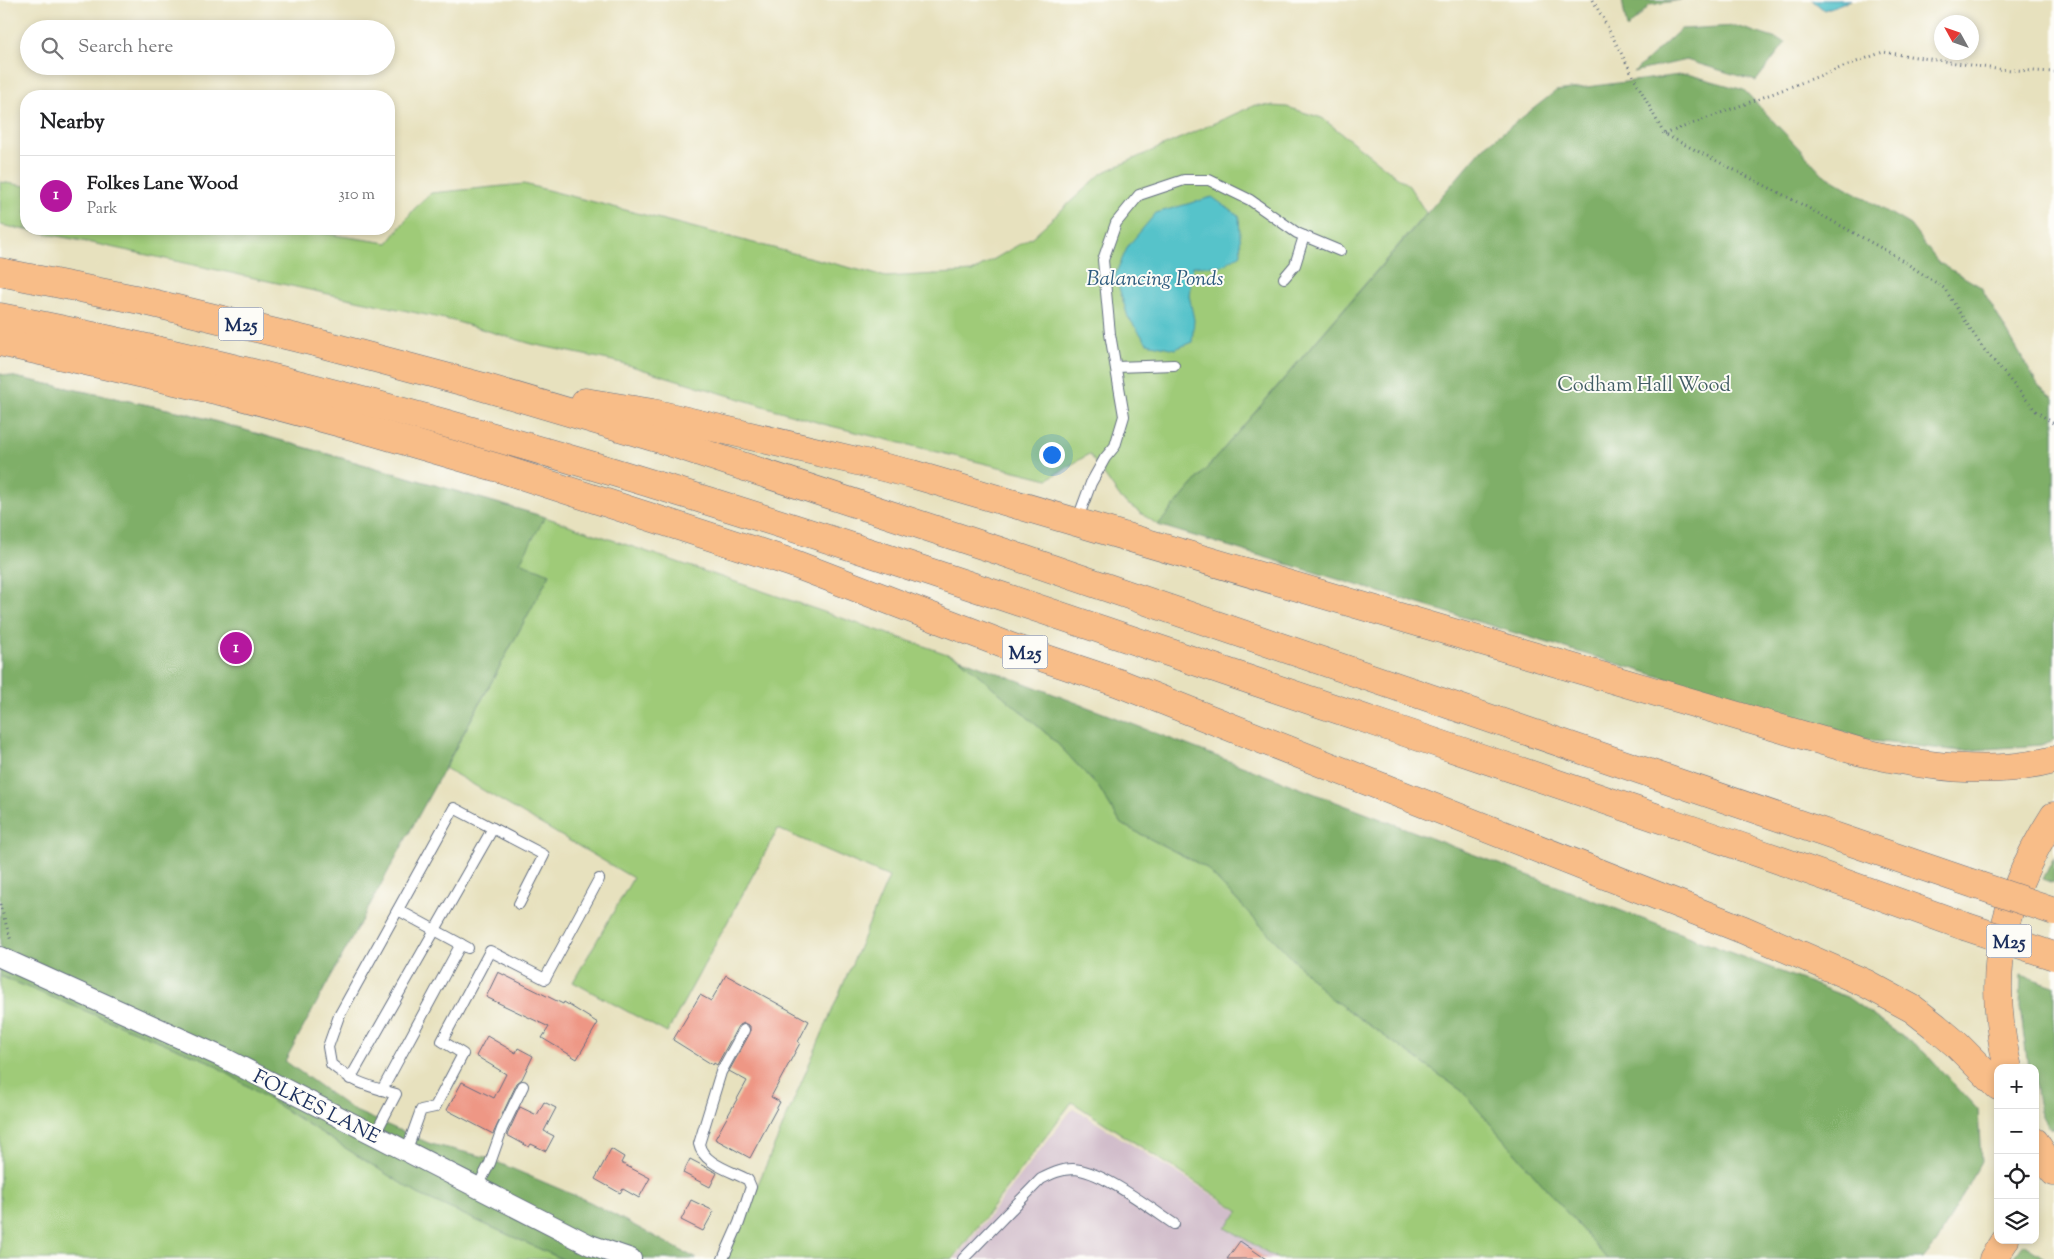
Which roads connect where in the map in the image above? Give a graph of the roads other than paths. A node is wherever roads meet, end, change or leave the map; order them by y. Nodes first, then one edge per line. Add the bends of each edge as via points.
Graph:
1 (1304, 236) junction
2 (1340, 251) dead end
3 (0, 272) edge
4 (1284, 278) dead end
5 (0, 317) edge
6 (0, 342) edge
7 (1174, 365) dead end
8 (1116, 367) junction
9 (480, 386) junction
10 (1077, 523) junction
11 (2054, 760) edge
12 (2054, 816) edge
13 (493, 828) junction
14 (600, 879) dead end
15 (519, 904) dead end
16 (398, 910) junction
17 (2054, 911) edge
18 (435, 930) junction
19 (2054, 956) edge
20 (0, 957) edge
21 (744, 1030) dead end
22 (2007, 1064) edge
23 (350, 1079) junction
24 (1994, 1082) edge
25 (523, 1086) dead end
26 (382, 1090) junction
27 (374, 1136) junction
28 (2039, 1148) edge
29 (406, 1152) junction
30 (2054, 1172) edge
31 (477, 1188) junction
32 (1174, 1224) dead end
33 (2002, 1244) edge
34 (632, 1259) edge
35 (723, 1259) edge
36 (963, 1259) edge
37 (1993, 1259) edge

1 - 2 lane
1 - 4 lane via 1295,265
1 - 8 lane via 1250,200 1209,180 1184,180 1139,195 1116,223 1103,260
3 - 9 highway, M25 via 229,321
5 - 19 highway, M25, bridge via 140,346 341,394 713,502 1042,609
6 - 24 highway, M25 via 229,393 502,470 792,564 1011,647 1119,683 1735,926 1865,983 1913,1009 1956,1044
7 - 8 lane
8 - 10 lane via 1124,416 1115,446 1091,483
9 - 10 highway, M25 via 709,425 912,474
9 - 17 highway, M25, bridge via 660,439 892,515
10 - 11 highway, M25 via 1857,751 1897,760 1970,767 2004,767
12 - 22 highway via 2010,903 2002,933 1998,996
13 - 15 lane via 544,855
13 - 16 lane via 454,808
13 - 18 lane
14 - 29 lane via 545,979 490,951 442,1041 463,1054 435,1107 421,1110
16 - 18 lane
16 - 23 lane via 338,1016 328,1047 331,1064
18 - 23 lane
18 - 26 lane via 465,946
20 - 27 street, FOLKES LANE via 224,1058
21 - 35 lane via 721,1072 699,1144 707,1159 748,1180 751,1187 740,1223
23 - 26 lane
25 - 31 lane
26 - 27 lane via 396,1094
27 - 29 street, FOLKES LANE
28 - 30 highway
29 - 31 street, FOLKES LANE
31 - 34 street, FOLKES LANE via 590,1245
32 - 36 lane via 1098,1176 1080,1170 1066,1170 1040,1179
33 - 37 highway

